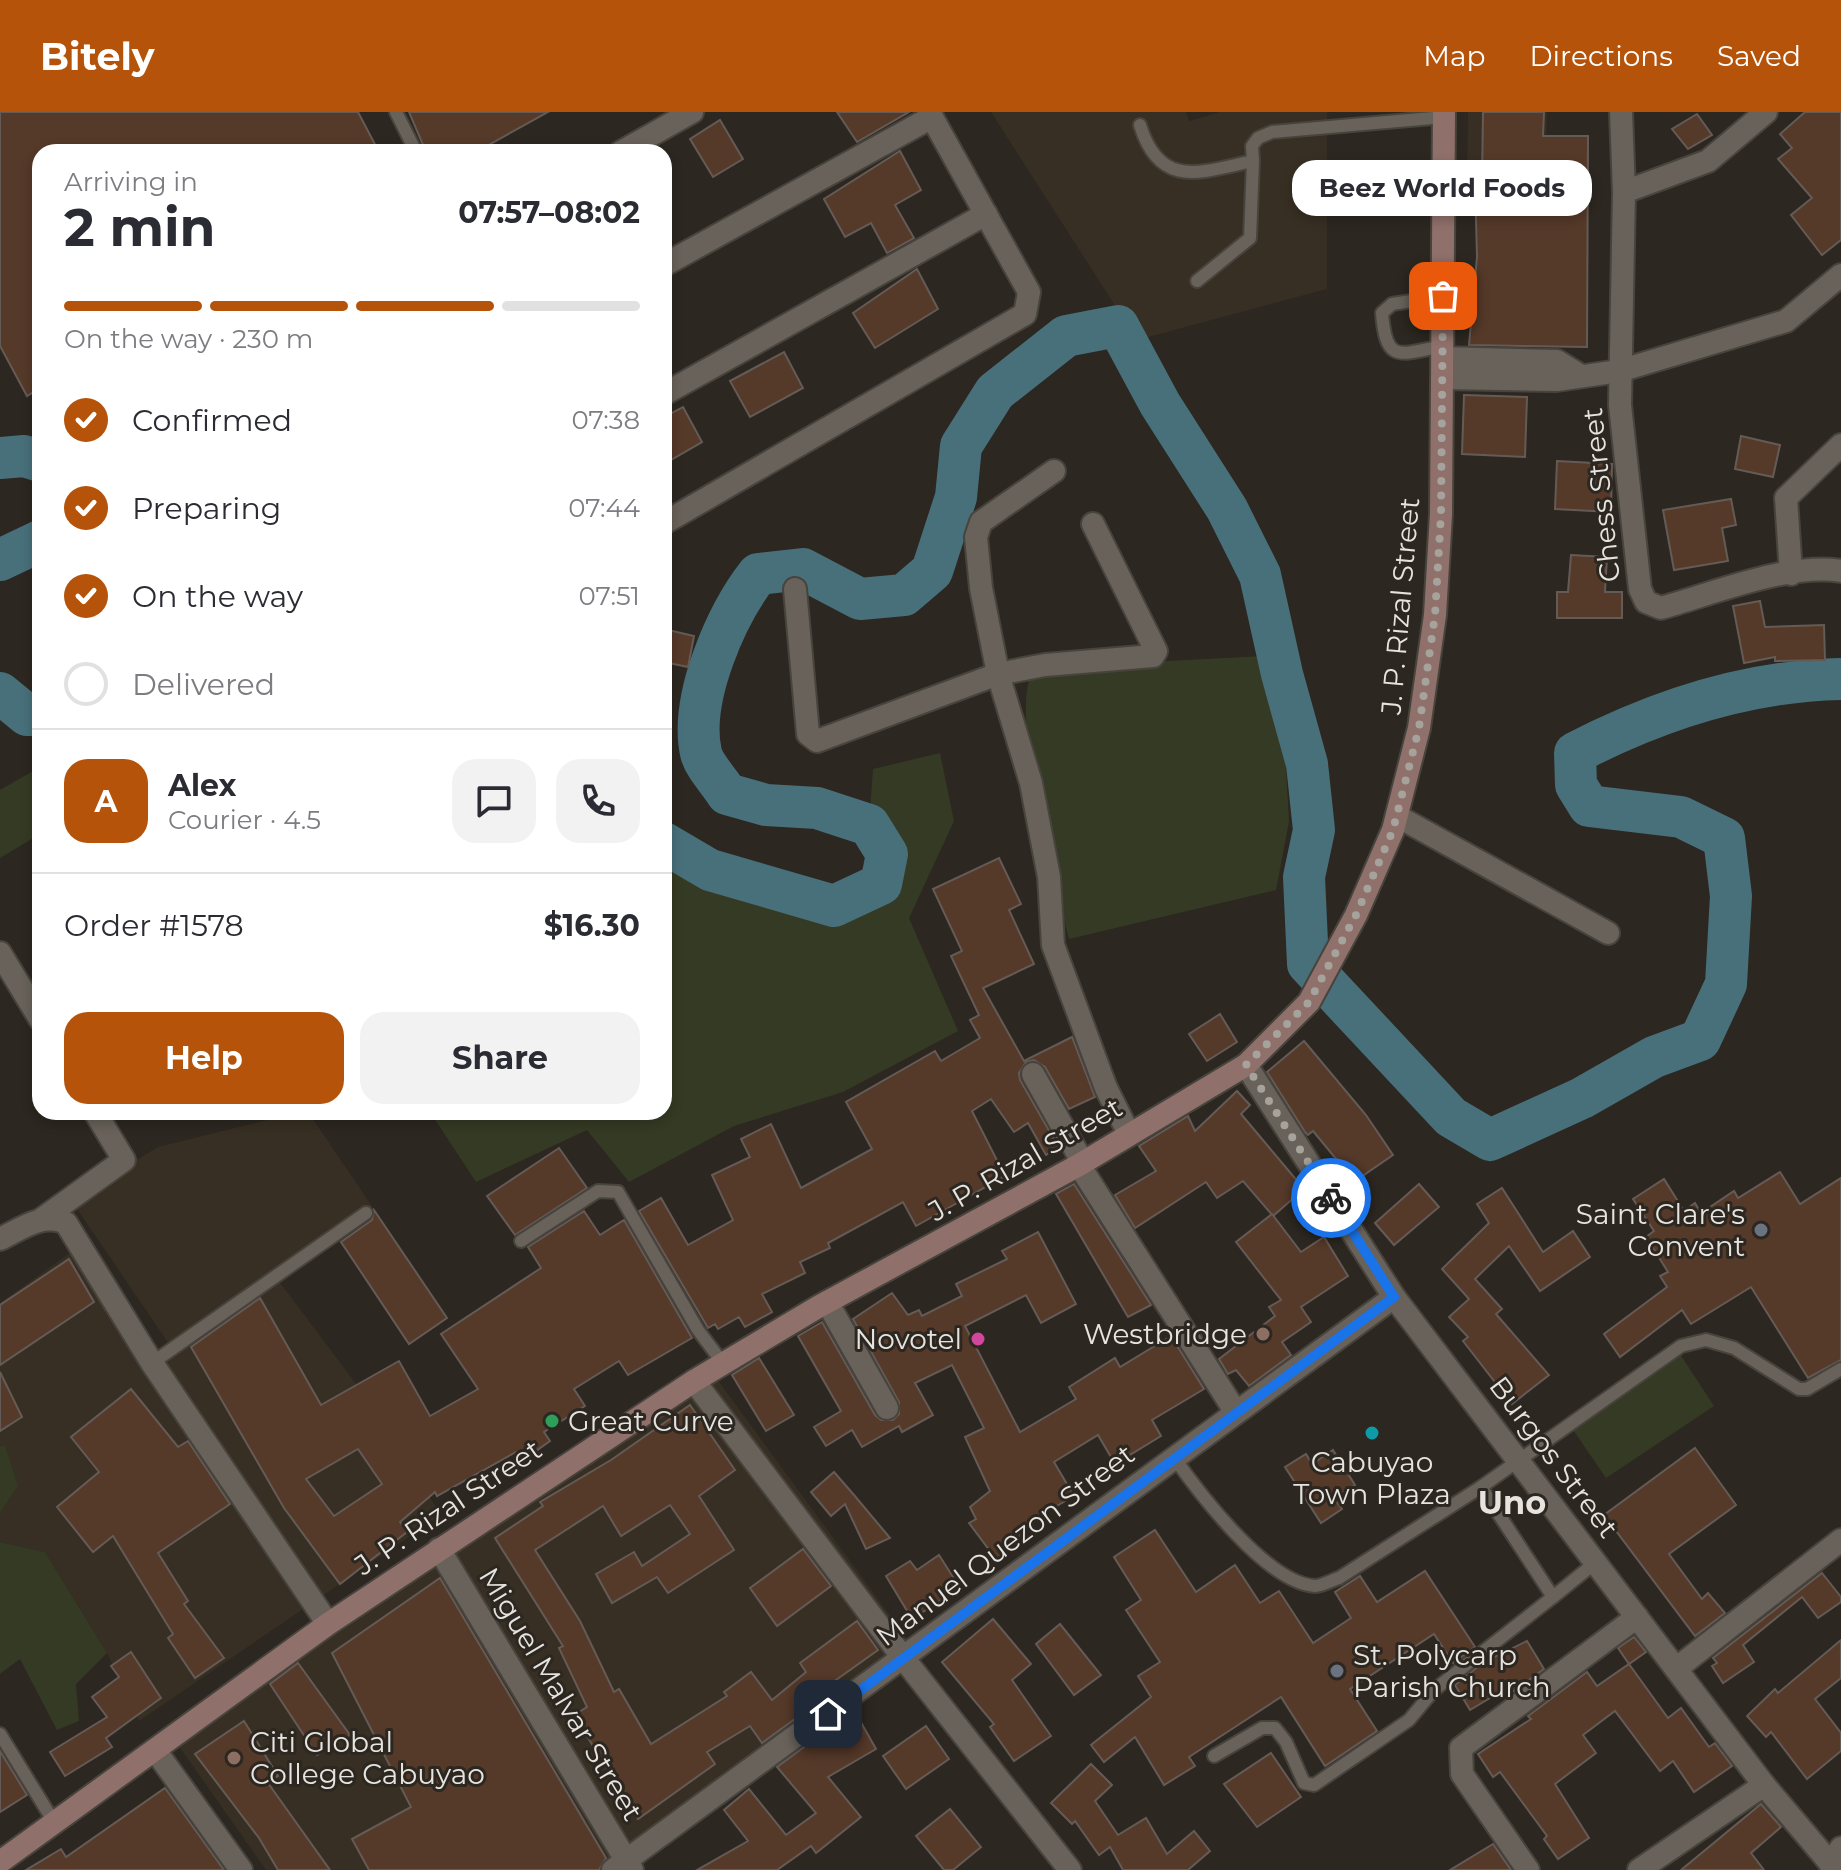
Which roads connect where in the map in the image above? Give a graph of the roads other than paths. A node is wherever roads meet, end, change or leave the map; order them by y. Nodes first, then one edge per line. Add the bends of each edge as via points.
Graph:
1 (396, 112) edge
2 (692, 112) edge
3 (1621, 112) edge
4 (1766, 112) edge
5 (930, 114) edge
6 (1444, 114) edge
7 (1140, 125) dead end
8 (412, 144) edge
9 (635, 144) edge
10 (1253, 161) junction
11 (1624, 192) junction
12 (986, 214) junction
13 (672, 260) edge
14 (1841, 275) edge
15 (1197, 281) dead end
16 (1443, 296) junction
17 (1443, 361) junction
18 (1619, 371) junction
19 (672, 390) edge
20 (1841, 445) edge
21 (1054, 471) dead end
22 (672, 518) edge
23 (1093, 524) dead end
24 (1841, 571) edge
25 (1791, 574) junction
26 (795, 589) dead end
27 (998, 674) junction
28 (1397, 816) junction
29 (1608, 933) dead end
30 (0, 953) edge
31 (32, 1006) edge
32 (1246, 1065) junction
33 (1033, 1074) dead end
34 (100, 1120) edge
35 (1129, 1134) junction
36 (1081, 1164) junction
37 (366, 1213) dead end
38 (42, 1219) junction
39 (0, 1239) edge
40 (521, 1241) dead end
41 (1394, 1297) junction
42 (827, 1302) junction
43 (722, 1362) junction
44 (152, 1363) junction
45 (1841, 1369) edge
46 (694, 1381) junction
47 (887, 1408) dead end
48 (1235, 1411) junction
49 (1173, 1456) junction
50 (1518, 1460) junction
51 (1481, 1487) junction
52 (1841, 1540) edge
53 (439, 1549) junction
54 (1596, 1562) junction
55 (1553, 1597) junction
56 (1637, 1617) junction
57 (328, 1624) junction
58 (904, 1659) junction
59 (1677, 1668) junction
60 (0, 1734) edge
61 (155, 1750) junction
62 (1214, 1756) dead end
63 (1764, 1785) junction
64 (54, 1822) junction
65 (1835, 1861) edge
66 (0, 1862) edge
67 (624, 1867) edge
68 (241, 1870) edge
69 (1070, 1870) edge
70 (1528, 1870) edge
71 (1639, 1870) edge

1 - 8 lane
2 - 9 street
3 - 11 street
4 - 11 street via 1708,161
5 - 12 street
5 - 13 street
6 - 10 lane via 1272,132 1252,146
6 - 16 main road, J. P. Rizal Street
7 - 10 lane via 1156,159 1167,168 1199,173
10 - 15 lane via 1250,238
11 - 18 street
12 - 19 street
12 - 22 street via 1029,292 1025,314
14 - 18 street via 1786,321
16 - 17 main road, J. P. Rizal Street
16 - 17 lane via 1392,304 1382,313 1384,342 1390,351
17 - 18 street via 1557,380
17 - 28 main road, J. P. Rizal Street via 1435,615 1419,728
18 - 25 street, Chess Street via 1640,589 1646,602 1661,608
20 - 25 street via 1786,498
21 - 27 street via 981,522 976,537
23 - 27 street via 1156,651 1153,656
24 - 25 street, Chess Street via 1824,568
26 - 27 street via 808,734 817,741
27 - 35 street via 1031,783 1049,877 1053,945 1106,1088
28 - 29 street
28 - 32 main road, J. P. Rizal Street via 1356,915 1309,1002
30 - 31 street
32 - 35 main road, J. P. Rizal Street
32 - 41 street, Burgos Street
33 - 36 street
34 - 38 street via 124,1160
35 - 36 main road, J. P. Rizal Street
36 - 42 main road, J. P. Rizal Street
36 - 48 street
37 - 44 lane
38 - 39 street
38 - 44 street via 66,1223
40 - 43 lane via 598,1191 618,1192
41 - 48 street, Manuel Quezon Street
41 - 50 street, Burgos Street
42 - 43 main road, J. P. Rizal Street
42 - 47 street
43 - 46 main road, J. P. Rizal Street
44 - 57 street
45 - 50 lane via 1799,1389 1734,1348 1706,1340 1681,1346
46 - 53 main road, J. P. Rizal Street
46 - 58 street
48 - 49 street, Manuel Quezon Street
49 - 51 lane via 1239,1538 1294,1580 1317,1586 1339,1578
49 - 58 street, Manuel Quezon Street
50 - 51 lane
50 - 54 street, Burgos Street
51 - 55 lane
52 - 59 street
53 - 57 main road, J. P. Rizal Street
53 - 67 street, Miguel Malvar Street
54 - 55 lane
54 - 56 street, Burgos Street
55 - 62 lane via 1434,1690 1409,1720 1314,1785 1304,1783 1275,1728 1262,1728
56 - 59 street, Burgos Street
56 - 70 street via 1461,1748 1462,1774
57 - 61 main road, J. P. Rizal Street
58 - 67 street, Manuel Quezon Street
58 - 69 street
59 - 63 street, Burgos Street
60 - 64 lane
61 - 64 main road, J. P. Rizal Street
61 - 68 street
63 - 65 street, Burgos Street
63 - 71 street
64 - 66 main road, J. P. Rizal Street

